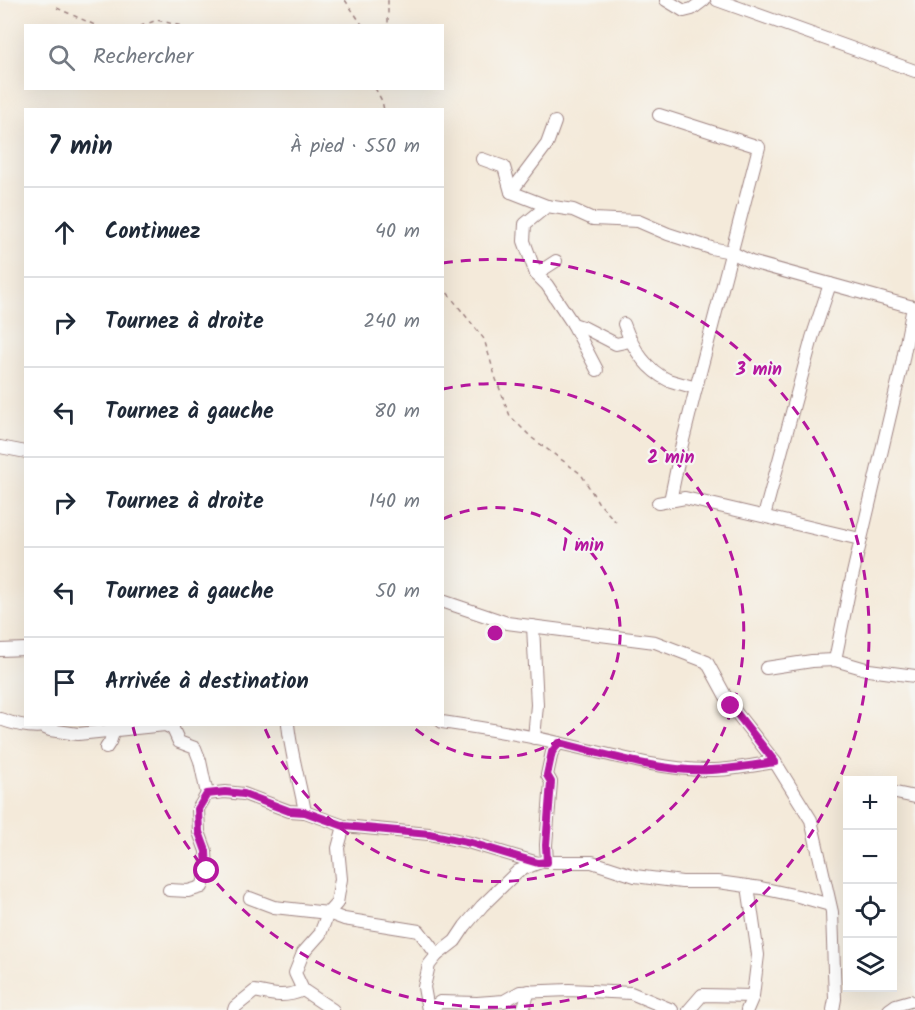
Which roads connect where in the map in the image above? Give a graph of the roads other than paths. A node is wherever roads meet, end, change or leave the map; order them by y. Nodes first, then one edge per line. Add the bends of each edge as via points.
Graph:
1 (666, 0) edge
2 (704, 0) edge
3 (717, 0) edge
4 (915, 71) edge
5 (659, 115) dead end
6 (555, 122) dead end
7 (482, 159) dead end
8 (511, 192) junction
9 (547, 206) junction
10 (731, 252) junction
11 (556, 261) dead end
12 (536, 273) junction
13 (830, 284) junction
14 (914, 307) edge
15 (573, 324) junction
16 (624, 324) dead end
17 (630, 341) junction
18 (597, 370) dead end
19 (696, 388) junction
20 (0, 447) edge
21 (24, 452) edge
22 (764, 516) junction
23 (860, 539) junction
24 (444, 602) edge
25 (533, 626) junction
26 (24, 649) edge
27 (0, 650) edge
28 (835, 660) junction
29 (766, 668) dead end
30 (915, 676) edge
31 (0, 719) edge
32 (444, 722) edge
33 (24, 725) edge
34 (46, 726) edge
35 (137, 726) edge
36 (288, 726) edge
37 (173, 727) edge
38 (114, 730) junction
39 (534, 738) junction
40 (559, 743) junction
41 (106, 748) dead end
42 (775, 762) junction
43 (897, 793) edge
44 (207, 794) junction
45 (915, 797) edge
46 (305, 812) junction
47 (344, 826) junction
48 (542, 862) junction
49 (748, 886) junction
50 (169, 890) dead end
51 (250, 898) dead end
52 (830, 905) junction
53 (328, 913) junction
54 (437, 955) junction
55 (303, 990) junction
56 (529, 991) junction
57 (753, 996) junction
58 (910, 1000) dead end
59 (834, 1009) edge
60 (234, 1010) edge
61 (333, 1010) edge
62 (523, 1010) edge
63 (672, 1010) edge
64 (689, 1010) edge
65 (747, 1010) edge
66 (890, 1010) edge

1 - 2 street via 684,11
3 - 4 street
5 - 10 street via 759,147
6 - 8 street via 547,144
7 - 8 street via 504,167
8 - 9 street
9 - 10 street via 573,210 593,219 638,221
9 - 12 street via 525,224 524,241
10 - 13 street via 752,262
10 - 19 street
11 - 12 street
12 - 15 street
13 - 14 street
13 - 22 street
14 - 23 street
15 - 17 street via 616,344
15 - 18 street
16 - 17 street
17 - 19 street via 645,364 667,379
19 - 22 street via 664,502 685,498
20 - 21 street
22 - 23 street
23 - 28 street
24 - 25 street via 507,623
25 - 39 street via 537,705
25 - 42 street via 655,642 707,662 731,706
26 - 27 street
28 - 29 street
28 - 30 street via 869,670
31 - 33 street
32 - 39 street
34 - 38 street via 78,734
35 - 38 street
36 - 46 street
37 - 44 street via 179,742 195,748
38 - 41 street
39 - 40 street
40 - 42 street via 668,768 710,770
40 - 48 street via 552,752 547,775 551,782
42 - 52 street via 811,820
43 - 45 street
44 - 46 street via 244,794 289,811
44 - 50 street via 198,809 199,832 206,851 207,871 202,887
46 - 47 street
47 - 48 street via 429,834
47 - 53 street via 338,848 341,879 337,903
48 - 49 street via 592,862 635,876
48 - 54 street via 518,871
49 - 52 street
49 - 57 street via 758,955
51 - 53 street via 274,907
52 - 59 street
53 - 54 street via 419,931
53 - 55 street via 320,934 303,953 295,973
54 - 56 street via 429,965 424,987 428,1010 440,1002 504,1001
55 - 60 street via 292,995 255,991
55 - 61 street
56 - 62 street
56 - 63 street via 632,993
57 - 64 street via 702,995
57 - 65 street
58 - 66 street

